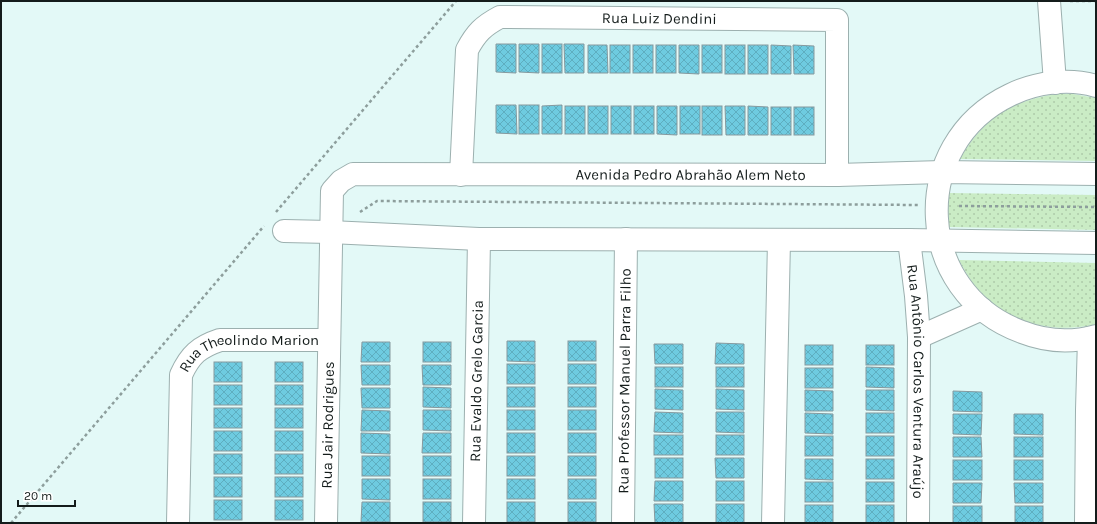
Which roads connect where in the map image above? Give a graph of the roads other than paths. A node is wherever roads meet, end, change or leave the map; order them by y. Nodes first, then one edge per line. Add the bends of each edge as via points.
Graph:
1 (1049, 1) edge
2 (1055, 83) junction
3 (1096, 86) edge
4 (942, 172) junction
5 (1096, 174) edge
6 (461, 175) junction
7 (837, 175) junction
8 (274, 223) road end
9 (330, 232) junction
10 (479, 239) junction
11 (626, 239) junction
12 (779, 240) junction
13 (909, 240) junction
14 (940, 240) junction
15 (1096, 242) edge
16 (982, 309) junction
17 (919, 337) junction
18 (1093, 337) edge
19 (329, 340) junction
20 (1091, 410) edge
21 (178, 523) edge
22 (326, 523) edge
23 (474, 523) edge
24 (623, 523) edge
25 (773, 523) edge
26 (918, 523) edge
27 (1086, 523) edge

1 - 2 street
2 - 3 street
2 - 4 street via 1036,85 1018,91 1000,99 985,110 959,138
4 - 5 street, Avenida Pedro Abrahão Alem Neto
4 - 7 street, Avenida Pedro Abrahão Alem Neto
4 - 14 street via 937,206
6 - 7 street, Avenida Pedro Abrahão Alem Neto
6 - 7 street, Rua Luiz Dendini via 467,50 474,36 500,17 837,20
6 - 9 street, Avenida Pedro Abrahão Alem Neto via 353,174 341,181 332,191
8 - 9 street
9 - 10 street
9 - 19 street, Rua Jair Rodrigues
10 - 11 street
10 - 23 street, Rua Evaldo Grelo Garcia
11 - 12 street
11 - 24 street, Rua Professor Manuel Parra Filho
12 - 13 street
12 - 25 street
13 - 14 street
13 - 17 street, Rua Antônio Carlos Ventura Araújo
14 - 15 street
14 - 16 street via 957,281
16 - 17 street
16 - 18 street via 997,320 1031,336 1070,340
17 - 26 street, Rua Antônio Carlos Ventura Araújo
18 - 20 street
19 - 21 street, Rua Theolindo Marion via 220,340 195,352 181,375
19 - 22 street, Rua Jair Rodrigues
20 - 27 street

